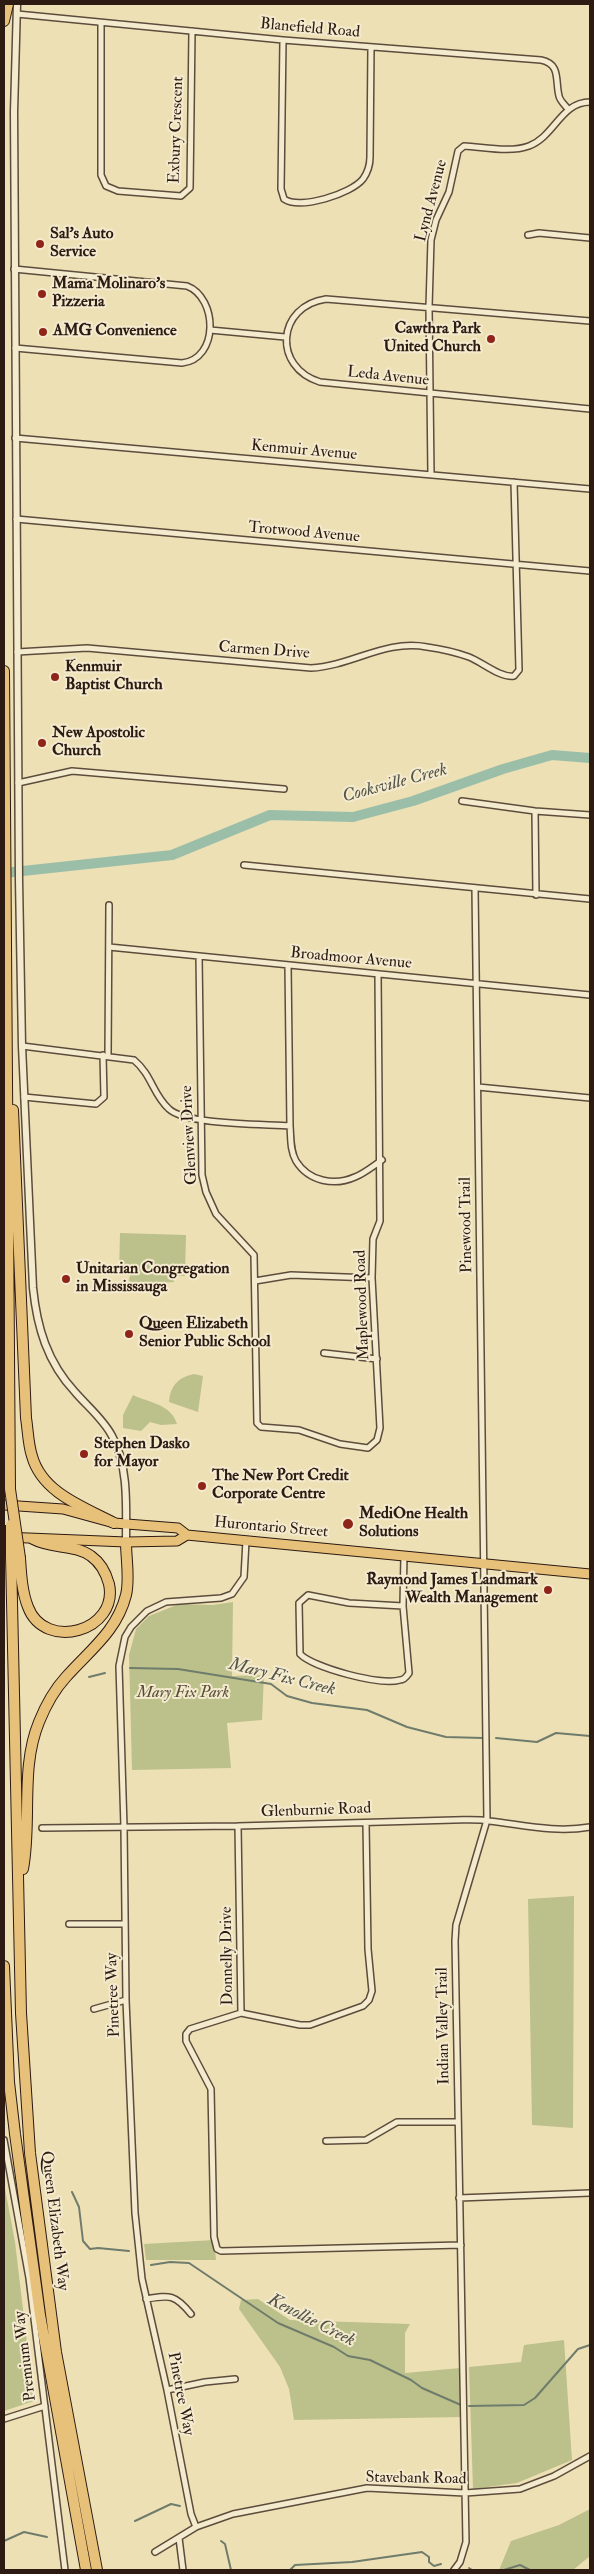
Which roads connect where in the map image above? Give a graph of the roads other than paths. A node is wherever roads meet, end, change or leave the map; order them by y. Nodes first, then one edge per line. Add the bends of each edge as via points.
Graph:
1 (8, 4) edge
2 (17, 4) edge
3 (17, 14) junction
4 (4, 21) edge
5 (101, 23) junction
6 (192, 30) junction
7 (282, 40) junction
8 (371, 47) junction
9 (590, 102) edge
10 (568, 109) junction
11 (528, 235) dead end
12 (590, 238) edge
13 (14, 269) junction
14 (429, 307) junction
15 (590, 321) edge
16 (210, 330) junction
17 (285, 337) junction
18 (15, 348) junction
19 (430, 394) junction
20 (590, 409) edge
21 (15, 438) junction
22 (431, 474) junction
23 (514, 482) junction
24 (590, 489) edge
25 (16, 519) junction
26 (515, 564) junction
27 (590, 571) edge
28 (17, 652) junction
29 (4, 671) edge
30 (18, 783) junction
31 (284, 789) dead end
32 (462, 801) dead end
33 (534, 812) junction
34 (590, 815) edge
35 (244, 865) dead end
36 (475, 888) junction
37 (536, 895) junction
38 (590, 899) edge
39 (109, 905) dead end
40 (109, 947) junction
41 (199, 956) junction
42 (288, 966) junction
43 (378, 974) junction
44 (476, 983) junction
45 (590, 995) edge
46 (22, 1046) junction
47 (106, 1055) junction
48 (8, 1064) junction
49 (478, 1088) junction
50 (24, 1098) junction
51 (590, 1098) edge
52 (200, 1120) junction
53 (290, 1126) junction
54 (382, 1160) junction
55 (372, 1278) junction
56 (255, 1281) junction
57 (324, 1353) dead end
58 (377, 1359) junction
59 (256, 1415) joint
60 (4, 1505) edge
61 (114, 1523) junction
62 (126, 1524) junction
63 (187, 1535) junction
64 (4, 1537) edge
65 (33, 1539) junction
66 (246, 1541) junction
67 (126, 1542) junction
68 (404, 1555) junction
69 (15, 1557) junction
70 (484, 1563) junction
71 (590, 1574) edge
72 (403, 1606) junction
73 (487, 1820) junction
74 (366, 1822) junction
75 (238, 1826) junction
76 (124, 1827) junction
77 (590, 1827) edge
78 (42, 1828) dead end
79 (20, 1890) junction
80 (69, 1924) dead end
81 (124, 1924) junction
82 (4, 1966) edge
83 (126, 2000) junction
84 (94, 2009) dead end
85 (241, 2013) junction
86 (458, 2122) junction
87 (4, 2140) edge
88 (326, 2141) dead end
89 (590, 2193) edge
90 (459, 2198) junction
91 (461, 2245) junction
92 (146, 2299) junction
93 (191, 2314) dead end
94 (235, 2379) dead end
95 (167, 2390) junction
96 (45, 2406) junction
97 (4, 2419) edge
98 (590, 2456) edge
99 (465, 2493) junction
100 (196, 2527) junction
101 (179, 2538) junction
102 (155, 2552) dead end
103 (65, 2570) edge
104 (86, 2570) edge
105 (97, 2570) edge
106 (183, 2570) edge
107 (454, 2570) edge

1 - 4 highway
2 - 3 street
3 - 5 street, Blanefield Road
3 - 13 street
5 - 6 street, Blanefield Road
5 - 6 street, Exbury Crescent via 101,176 106,186 118,191 181,196 190,188
6 - 7 street, Blanefield Road
7 - 8 street, Blanefield Road
7 - 8 street via 281,189 284,199 291,203 320,200 341,193 358,183 367,172 370,157
8 - 10 street, Blanefield Road via 546,62 556,70 559,99
9 - 10 street
10 - 14 street, Lynd Avenue via 550,132 529,146 464,146 459,149 449,192 431,240
11 - 12 street via 539,233
13 - 16 street via 187,286 204,299
13 - 18 street
14 - 15 street
14 - 17 street via 319,300 297,314
14 - 19 street, Lynd Avenue
16 - 17 street
16 - 18 street via 205,351 187,362
17 - 19 street, Leda Avenue via 293,363 312,380
18 - 21 street
19 - 20 street, Leda Avenue
19 - 22 street, Lynd Avenue
21 - 22 street, Kenmuir Avenue
21 - 25 street
22 - 23 street, Kenmuir Avenue
23 - 24 street, Kenmuir Avenue
23 - 26 street, Carmen Drive
25 - 26 street, Trotwood Avenue
25 - 28 street
26 - 27 street, Trotwood Avenue
26 - 28 street, Carmen Drive via 519,670 514,676 461,655 415,645 390,646 336,664 311,668 87,648
28 - 30 street
29 - 48 highway, Queen Elizabeth Way
30 - 31 street via 72,771
30 - 46 street
32 - 33 street
33 - 34 street
33 - 37 street
35 - 36 street
36 - 37 street
36 - 44 street, Pinewood Trail
37 - 38 street
39 - 40 street
40 - 41 street, Broadmoor Avenue
40 - 47 street
41 - 42 street, Broadmoor Avenue
41 - 52 street, Glenview Drive
42 - 43 street, Broadmoor Avenue
42 - 53 street
43 - 44 street, Broadmoor Avenue
43 - 54 street, Maplewood Road
44 - 45 street, Broadmoor Avenue
44 - 49 street, Pinewood Trail
46 - 47 street
46 - 50 street
47 - 50 street via 101,1102
47 - 52 street via 134,1060 147,1072 160,1100 170,1111
48 - 61 highway via 24,1317 26,1418 32,1455 41,1476 54,1489
48 - 69 highway, Queen Elizabeth Way, bridge via 6,1177 10,1489
49 - 51 street
49 - 70 street, Pinewood Trail
50 - 62 street via 36,1320 47,1350 65,1382 115,1442 122,1463
52 - 53 street
52 - 56 street, Glenview Drive via 202,1175 206,1192 216,1214 254,1255
53 - 54 street via 291,1147 296,1161 314,1177 330,1183 357,1177
54 - 55 street, Maplewood Road via 380,1221 374,1239
55 - 56 street via 291,1275
55 - 58 street, Maplewood Road
56 - 59 street, Glenview Drive
57 - 58 street
58 - 59 street, Maplewood Road via 380,1428 377,1440 368,1448 340,1444 299,1430 262,1427 257,1423
60 - 61 main road, Hurontario Street via 63,1510
61 - 62 main road, Hurontario Street
62 - 63 main road, Hurontario Street via 178,1528
62 - 67 street
63 - 66 main road, Hurontario Street
63 - 67 main road, Hurontario Street via 178,1541
64 - 65 main road, Hurontario Street
65 - 67 main road, Hurontario Street
65 - 69 highway via 80,1551 98,1562 106,1573 110,1591 103,1615 92,1626 77,1631 64,1632 44,1625 28,1608
66 - 68 main road, Hurontario Street
66 - 76 street, Pinetree Way via 244,1577 232,1594 221,1598 166,1602 142,1616 125,1637 119,1666
67 - 79 highway via 127,1593 119,1616 107,1636 64,1678 39,1722 29,1769 26,1854
68 - 70 main road, Hurontario Street
68 - 72 street
69 - 79 highway, Queen Elizabeth Way via 12,1678
70 - 71 main road, Hurontario Street
70 - 73 street, Indian Valley Trail
72 - 72 street via 308,1595 299,1603 299,1650 303,1657 345,1675 400,1680 409,1673
73 - 74 street, Glenburnie Road
73 - 77 street, Glenburnie Road via 548,1830
73 - 86 street, Indian Valley Trail via 456,1925
74 - 75 street, Glenburnie Road
74 - 85 street, Donnelly Drive via 370,2000 363,2006 310,2025 300,2026
75 - 76 street, Glenburnie Road
75 - 85 street, Donnelly Drive
76 - 78 street, Glenburnie Road
76 - 81 street, Pinetree Way
79 - 105 highway, Queen Elizabeth Way via 23,2060 30,2153 56,2352
80 - 81 street
81 - 83 street, Pinetree Way
82 - 104 highway, Queen Elizabeth Way via 9,2082 16,2144 40,2315
83 - 84 street
83 - 92 street, Pinetree Way via 135,2213
85 - 91 street via 190,2028 186,2034 186,2042 211,2089 214,2237 217,2249
86 - 88 street via 397,2122 366,2140
86 - 90 street, Indian Valley Trail
87 - 96 street, Premium Way via 26,2255
89 - 90 street
90 - 91 street, Indian Valley Trail
91 - 99 street, Indian Valley Trail
92 - 93 street via 171,2296 182,2302
92 - 95 street, Pinetree Way
94 - 95 street
95 - 100 street, Pinetree Way
96 - 97 street
96 - 103 street, Premium Way
98 - 99 street, Stavebank Road via 554,2476 520,2489
99 - 100 street, Stavebank Road via 367,2488 234,2514
99 - 107 street, Indian Valley Trail via 466,2542
100 - 101 street, Stavebank Road
101 - 102 street, Stavebank Road
101 - 106 street

